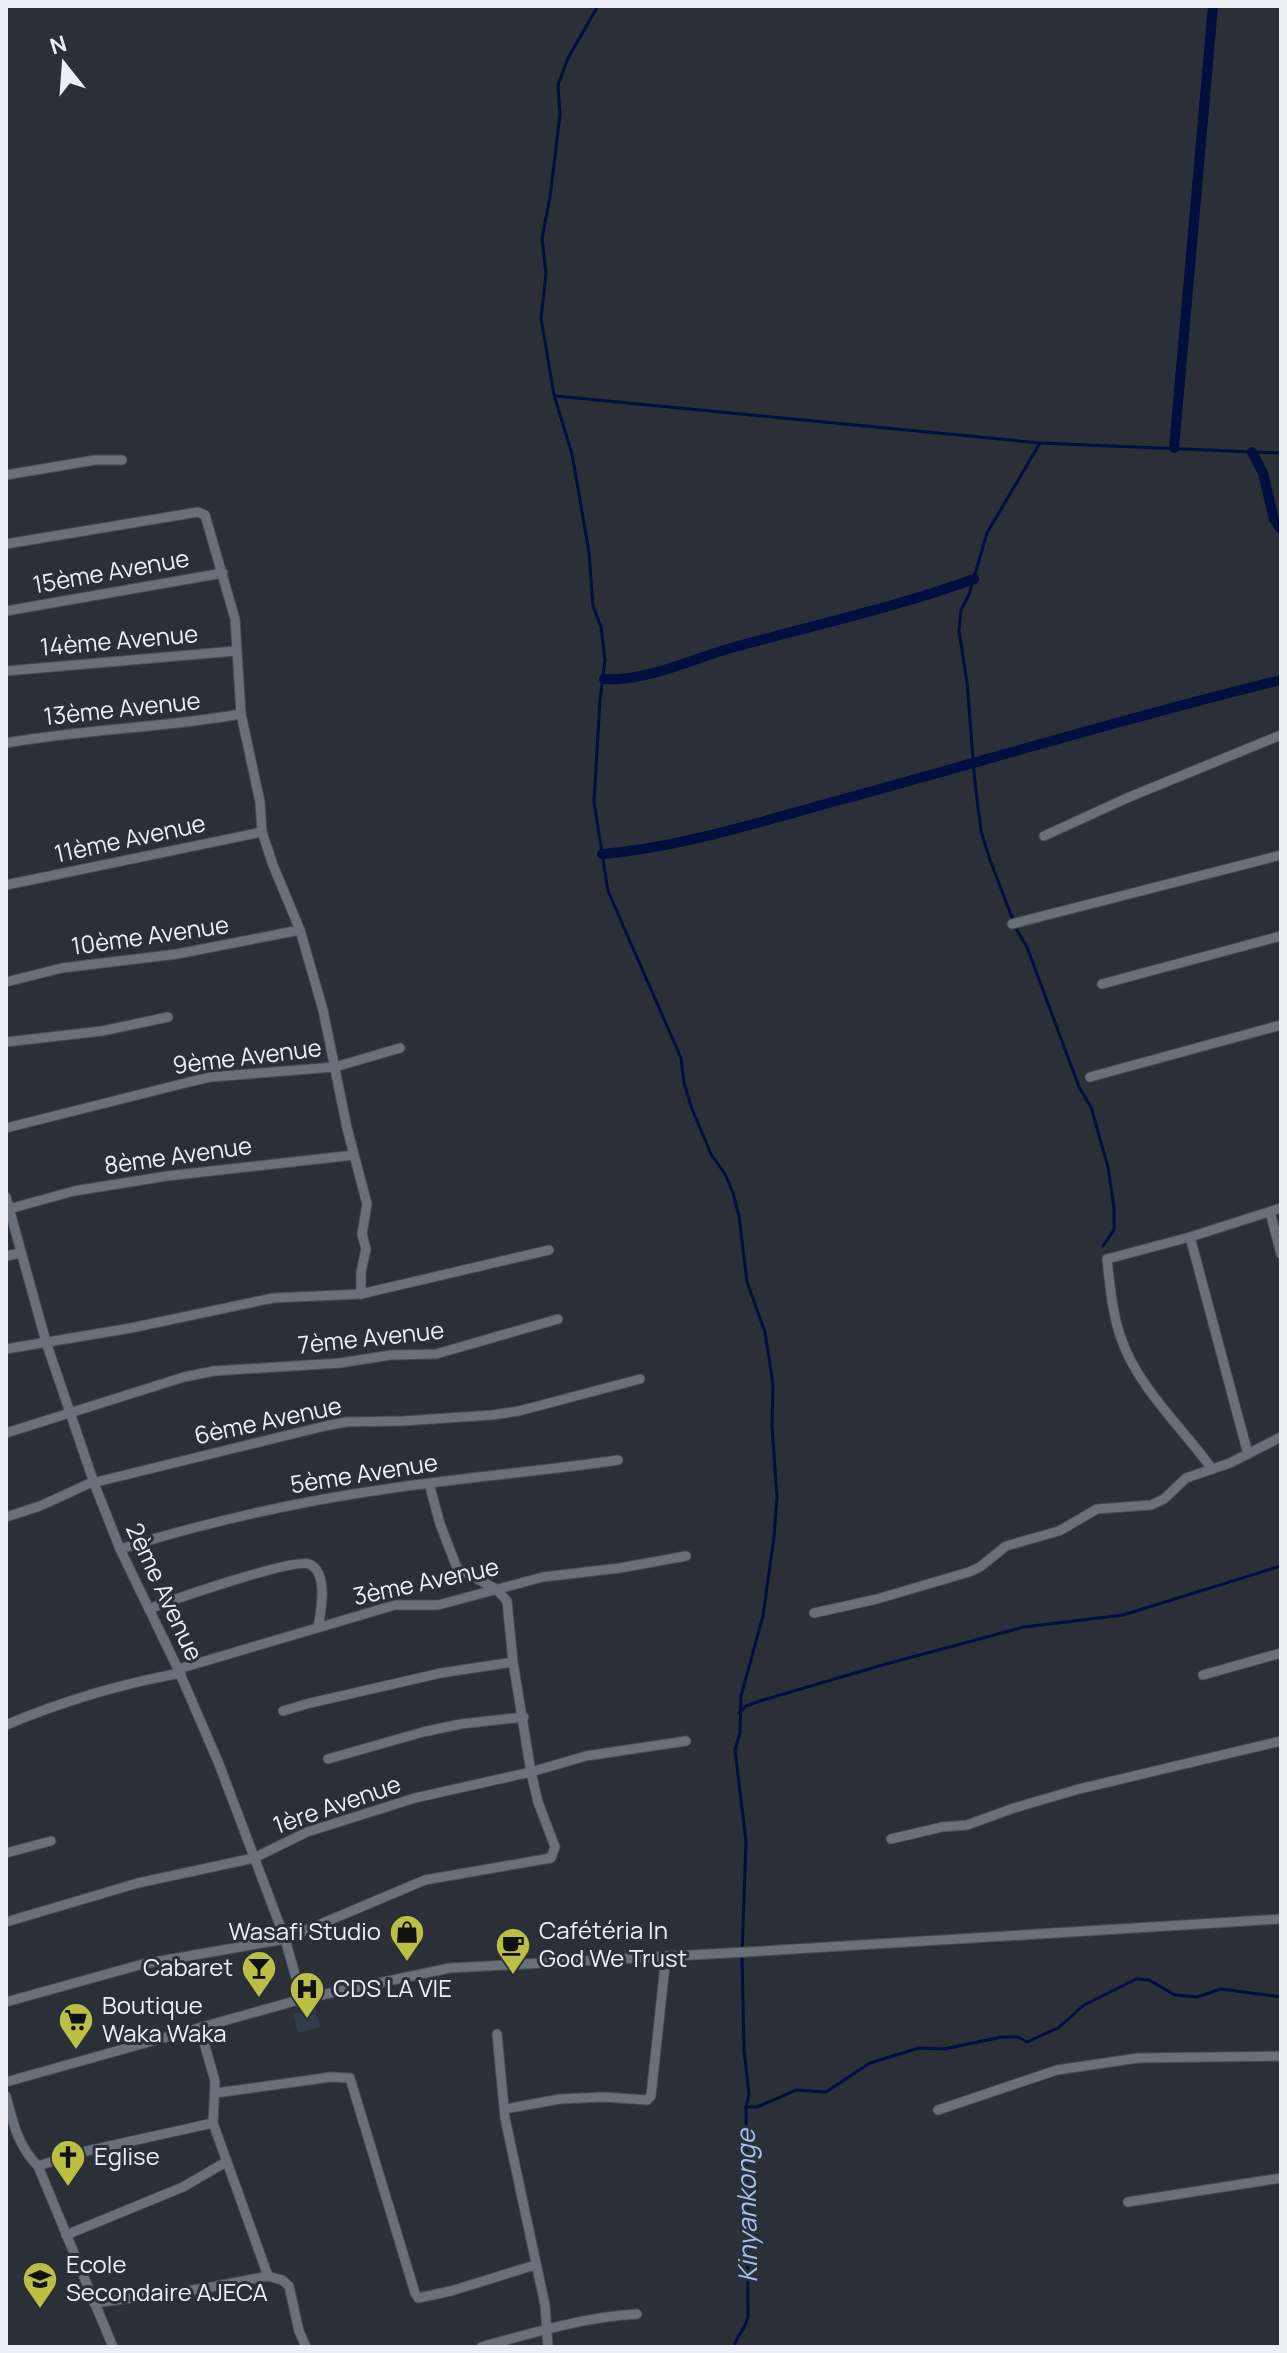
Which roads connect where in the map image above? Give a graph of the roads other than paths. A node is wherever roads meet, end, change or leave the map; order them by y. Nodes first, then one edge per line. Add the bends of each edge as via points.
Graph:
1 (122, 460) dead end
2 (6, 475) edge
3 (6, 544) edge
4 (223, 573) junction
5 (6, 611) edge
6 (235, 651) junction
7 (6, 671) edge
8 (241, 714) junction
9 (1281, 735) edge
10 (6, 743) edge
11 (262, 832) junction
12 (1044, 836) dead end
13 (1281, 855) edge
14 (6, 885) edge
15 (1015, 923) dead end
16 (300, 930) junction
17 (1281, 936) edge
18 (6, 982) edge
19 (1102, 984) dead end
20 (168, 1017) dead end
21 (1281, 1025) edge
22 (6, 1042) edge
23 (400, 1048) dead end
24 (335, 1067) junction
25 (1090, 1077) dead end
26 (6, 1128) edge
27 (354, 1155) junction
28 (6, 1197) edge
29 (1281, 1208) edge
30 (9, 1209) junction
31 (1270, 1212) junction
32 (1190, 1237) junction
33 (549, 1250) dead end
34 (21, 1253) junction
35 (1281, 1254) edge
36 (6, 1256) edge
37 (361, 1294) junction
38 (558, 1319) dead end
39 (46, 1342) junction
40 (6, 1349) edge
41 (640, 1379) dead end
42 (69, 1413) junction
43 (6, 1433) edge
44 (1281, 1437) edge
45 (1248, 1454) junction
46 (618, 1460) dead end
47 (1212, 1469) junction
48 (94, 1483) junction
49 (429, 1483) junction
50 (6, 1517) edge
51 (120, 1549) junction
52 (686, 1556) dead end
53 (496, 1589) junction
54 (149, 1609) junction
55 (814, 1613) dead end
56 (318, 1627) junction
57 (1281, 1653) edge
58 (513, 1662) junction
59 (180, 1671) junction
60 (1203, 1675) dead end
61 (283, 1711) dead end
62 (524, 1717) junction
63 (6, 1725) edge
64 (686, 1741) dead end
65 (1281, 1741) edge
66 (328, 1759) dead end
67 (531, 1772) junction
68 (891, 1839) dead end
69 (51, 1841) dead end
70 (6, 1853) edge
71 (254, 1858) junction
72 (1281, 1919) edge
73 (6, 1922) edge
74 (285, 1939) junction
75 (666, 1956) junction
76 (302, 1999) junction
77 (6, 2002) edge
78 (200, 2029) junction
79 (497, 2034) dead end
80 (1281, 2056) edge
81 (6, 2082) edge
82 (216, 2093) junction
83 (6, 2096) edge
84 (505, 2109) junction
85 (938, 2110) dead end
86 (213, 2123) junction
87 (226, 2162) junction
88 (38, 2166) junction
89 (1281, 2178) edge
90 (1128, 2202) dead end
91 (66, 2235) junction
92 (535, 2265) junction
93 (268, 2276) junction
94 (94, 2303) junction
95 (637, 2314) dead end
96 (548, 2329) junction
97 (113, 2347) edge
98 (306, 2347) edge
99 (481, 2347) edge
100 (548, 2347) edge

1 - 2 street
3 - 4 street via 198,512 205,515
4 - 5 street, 15ème Avenue
4 - 6 street via 235,619
6 - 7 street, 14ème Avenue
6 - 8 street
8 - 10 street, 13ème Avenue
8 - 11 street
9 - 12 street
11 - 14 street, 11ème Avenue
11 - 16 street
13 - 15 street
16 - 18 street, 10ème Avenue via 140,960 62,968
16 - 24 street
17 - 19 street
20 - 22 street
21 - 25 street
23 - 24 street, 9ème Avenue
24 - 26 street, 9ème Avenue via 211,1077
24 - 27 street
27 - 30 street, 8ème Avenue via 167,1176 74,1191
27 - 37 street via 367,1204
28 - 30 street, 2ème Avenue
29 - 31 street
30 - 34 street, 2ème Avenue
31 - 32 street
31 - 35 street
32 - 45 street
32 - 47 street via 1107,1259 1122,1341 1137,1371
33 - 37 street
34 - 36 street
34 - 39 street, 2ème Avenue
37 - 39 street via 273,1298
38 - 42 street, 7ème Avenue via 436,1354 214,1371
39 - 40 street
39 - 42 street, 2ème Avenue
41 - 48 street, 6ème Avenue via 492,1415 336,1424
42 - 43 street
42 - 48 street, 2ème Avenue
44 - 45 street
45 - 47 street
46 - 49 street, 5ème Avenue
47 - 55 street via 1186,1478 1151,1505 1097,1509 1059,1531 1006,1546 969,1572
48 - 50 street, 6ème Avenue
48 - 51 street, 2ème Avenue
49 - 51 street, 5ème Avenue via 266,1509
49 - 53 street via 457,1568
51 - 54 street, 2ème Avenue
52 - 53 street, 3ème Avenue
53 - 56 street, 3ème Avenue via 429,1606 395,1605
53 - 58 street via 507,1601
54 - 56 street via 302,1563 310,1564 320,1578
54 - 59 street, 2ème Avenue
56 - 59 street, 3ème Avenue
57 - 60 street
58 - 61 street via 441,1673
58 - 62 street
59 - 63 street, 3ème Avenue via 92,1693
59 - 71 street, 2ème Avenue
62 - 66 street via 423,1732
62 - 67 street
64 - 67 street, 1ère Avenue via 620,1749
65 - 68 street via 1079,1789 967,1825
67 - 71 street, 1ère Avenue via 378,1809 307,1832
67 - 74 street via 555,1847 551,1858 425,1880
69 - 70 street
71 - 73 street, 1ère Avenue via 138,1883
71 - 74 street, 2ème Avenue
72 - 75 street
74 - 76 street, 2ème Avenue
74 - 77 street via 143,1964
75 - 76 street via 450,1968
75 - 84 street via 647,2100 560,2099
76 - 78 street
78 - 81 street
78 - 82 street
79 - 84 street
80 - 85 street via 1138,2058 1057,2070
82 - 86 street
82 - 92 street via 350,2078 418,2298
83 - 88 street via 21,2145
84 - 92 street
86 - 87 street
86 - 88 street
87 - 91 street via 183,2187
87 - 93 street
88 - 91 street
89 - 90 street
91 - 94 street
92 - 96 street
93 - 94 street
93 - 98 street via 289,2286
94 - 97 street
95 - 96 street
96 - 99 street
96 - 100 street

